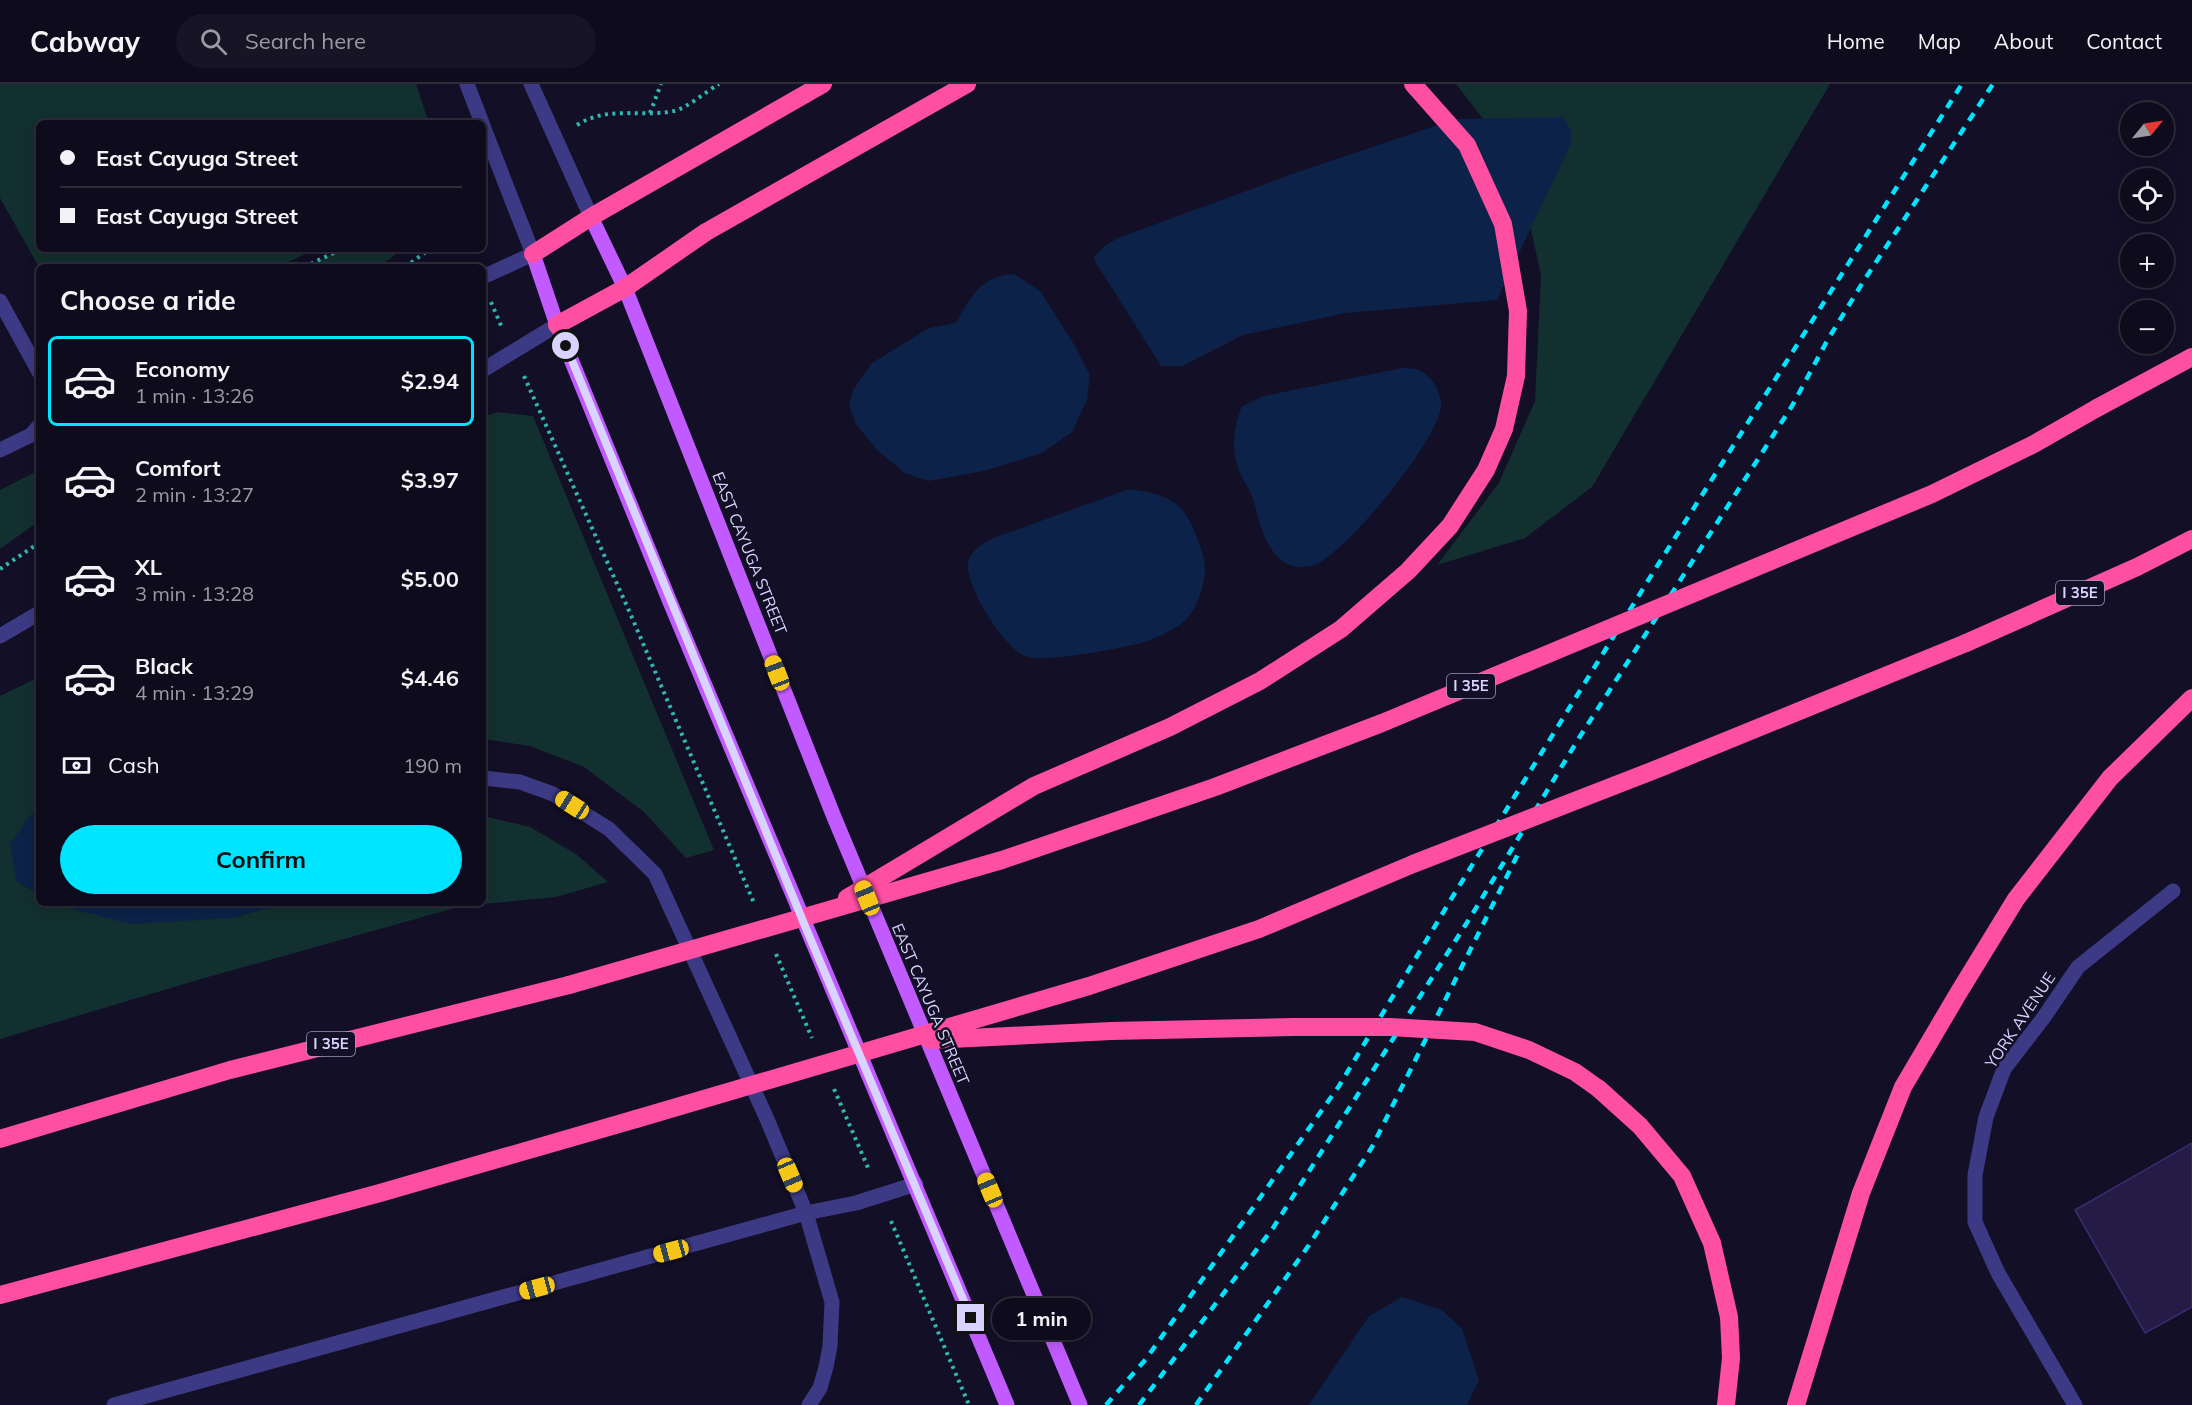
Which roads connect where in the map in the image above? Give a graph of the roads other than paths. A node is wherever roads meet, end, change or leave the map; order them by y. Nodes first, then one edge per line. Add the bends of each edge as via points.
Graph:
1 (467, 84) edge
2 (531, 84) edge
3 (823, 84) edge
4 (967, 84) edge
5 (1413, 84) edge
6 (480, 120) edge
7 (486, 135) edge
8 (591, 217) junction
9 (533, 254) junction
10 (486, 277) edge
11 (625, 288) junction
12 (0, 302) edge
13 (557, 325) junction
14 (2192, 357) edge
15 (36, 367) edge
16 (486, 368) edge
17 (36, 429) edge
18 (0, 450) edge
19 (2192, 539) edge
20 (36, 615) edge
21 (0, 636) edge
22 (2192, 698) edge
23 (486, 778) edge
24 (2173, 891) dead end
25 (825, 911) junction
26 (898, 1042) junction
27 (0, 1138) edge
28 (916, 1184) junction
29 (806, 1213) junction
30 (0, 1295) edge
31 (114, 1405) edge
32 (809, 1405) edge
33 (1007, 1405) edge
34 (1080, 1405) edge
35 (1726, 1405) edge
36 (1796, 1405) edge
37 (2075, 1405) edge

1 - 6 street
2 - 8 street, EAST CAYUGA STREET
3 - 8 highway
4 - 11 highway via 706,232
5 - 25 highway, bridge via 1467,145 1503,225 1518,311 1516,376 1504,429 1486,470 1450,526 1408,571 1341,629 1260,681 1170,727 1034,786
7 - 9 street
8 - 9 highway
8 - 11 main road, EAST CAYUGA STREET
9 - 10 street
9 - 13 main road
11 - 13 highway
11 - 34 main road, EAST CAYUGA STREET via 834,817
12 - 15 street
13 - 16 street
13 - 28 main road via 809,936
14 - 25 highway, I 35E, bridge via 2034,444 1932,494 1382,723 1215,787 1002,860
17 - 18 street
19 - 26 highway, I 35E, bridge via 1966,643 1259,929 1089,986
20 - 21 street
22 - 36 highway via 2110,778 2016,899 1903,1087 1861,1193
23 - 29 street via 520,782 553,794 609,829 655,874
24 - 37 street, YORK AVENUE via 2078,967 2004,1069 1983,1129 1975,1175 1976,1222 1998,1274
25 - 27 highway, I 35E, bridge via 568,985 230,1070
26 - 30 highway, I 35E, bridge via 380,1193
26 - 35 highway, bridge via 1112,1030 1390,1027 1475,1032 1529,1050 1575,1071 1599,1089 1640,1126 1682,1176 1712,1243 1728,1317 1731,1358
28 - 29 street via 880,1197
28 - 33 main road
29 - 31 street
29 - 32 street via 832,1302 828,1357 820,1388

